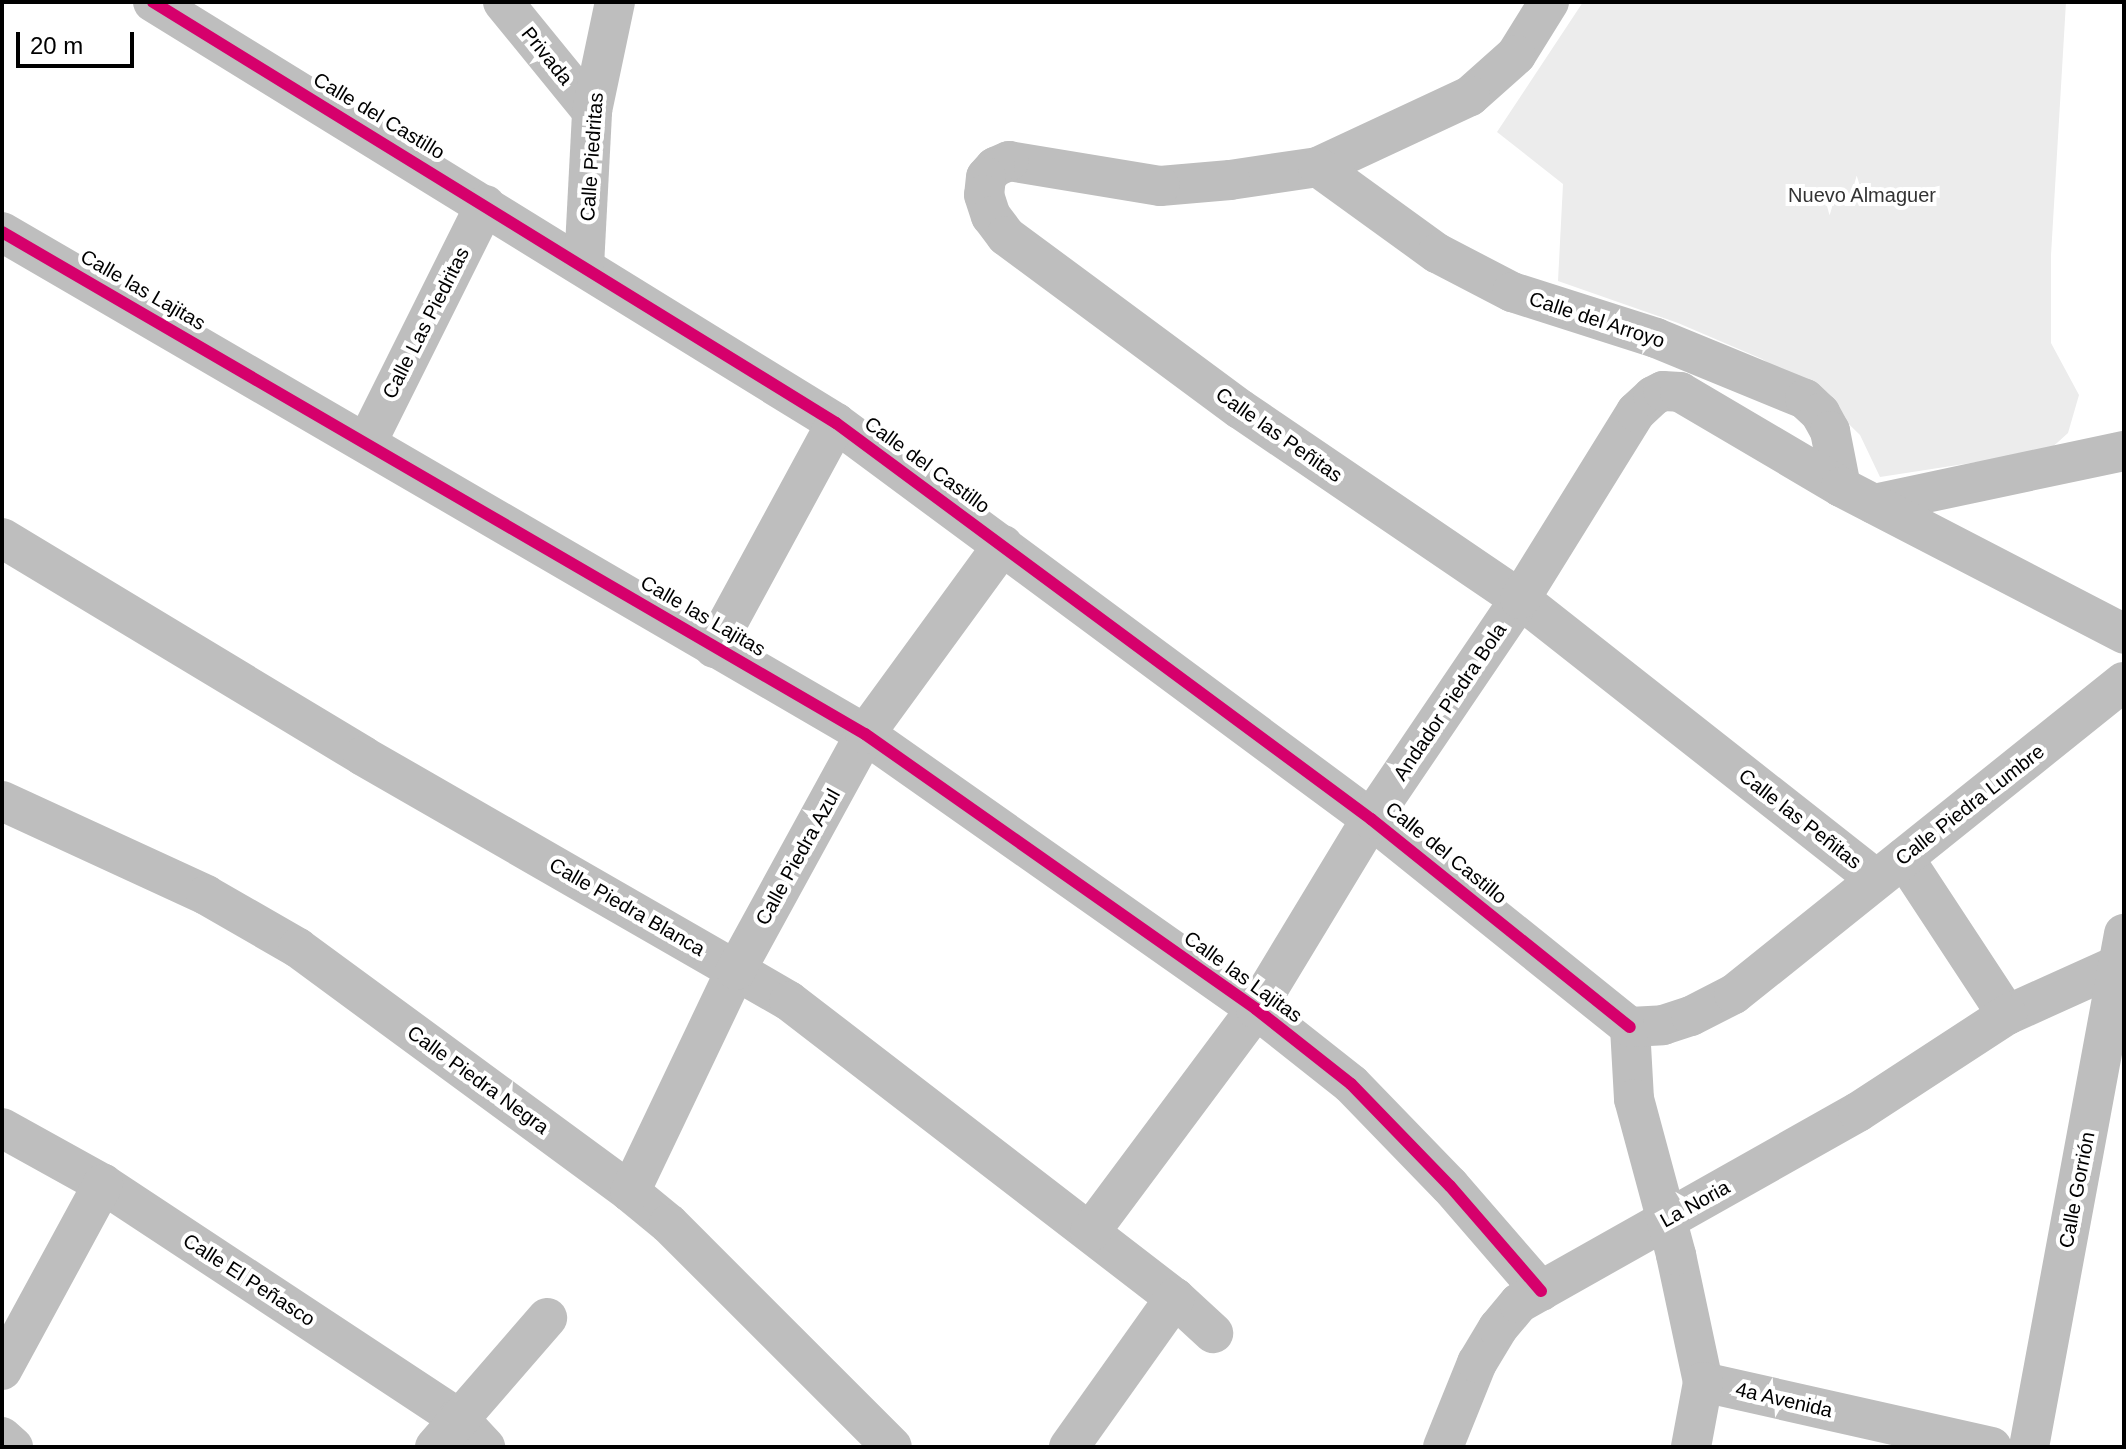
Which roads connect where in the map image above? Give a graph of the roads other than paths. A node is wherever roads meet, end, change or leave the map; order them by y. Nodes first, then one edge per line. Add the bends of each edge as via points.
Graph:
1 (153, 2) edge
2 (503, 2) edge
3 (1549, 2) edge
4 (611, 18) edge
5 (536, 42) junction
6 (592, 111) junction
7 (1318, 167) junction
8 (485, 205) junction
9 (2, 232) edge
10 (584, 266) junction
11 (836, 423) junction
12 (367, 442) junction
13 (2124, 451) edge
14 (1857, 495) junction
15 (2, 538) edge
16 (1003, 545) junction
17 (1520, 599) junction
18 (2124, 634) edge
19 (714, 648) junction
20 (2124, 682) edge
21 (865, 734) junction
22 (2, 801) edge
23 (1371, 819) junction
24 (1889, 868) junction
25 (2122, 949) edge
26 (736, 970) junction
27 (1256, 1009) junction
28 (2007, 1015) junction
29 (1630, 1027) junction
30 (2, 1128) edge
31 (103, 1184) junction
32 (630, 1192) junction
33 (1090, 1232) junction
34 (1541, 1291) junction
35 (1175, 1298) junction
36 (547, 1318) dead end
37 (1213, 1333) dead end
38 (2, 1370) edge
39 (1703, 1382) junction
40 (446, 1432) edge
41 (2, 1437) edge
42 (13, 1447) edge
43 (485, 1447) edge
44 (892, 1447) edge
45 (1069, 1447) edge
46 (1443, 1447) edge
47 (1691, 1447) edge
48 (1992, 1447) edge
49 (2029, 1447) edge

1 - 8 street, Calle del Castillo
2 - 5 street, Privada
3 - 7 street, Calle las Peñitas via 1516,55 1470,96
4 - 5 street
4 - 6 street, Calle Piedritas
5 - 6 street, Privada
6 - 10 street, Calle Piedritas
7 - 14 street, Calle del Arroyo via 1437,253 1512,292 1656,338 1805,399 1830,431
7 - 17 street, Calle las Peñitas via 1160,186 1009,161 986,177 984,195 1006,236 1240,409
8 - 10 street, Calle del Castillo
8 - 12 street, Calle Las Piedritas
9 - 12 street, Calle las Lajitas
10 - 11 street, Calle del Castillo
11 - 16 street, Calle del Castillo
11 - 19 street
12 - 19 street, Calle las Lajitas
13 - 14 street
14 - 17 street, Andador Piedra Bola via 1680,392 1663,391 1636,412
14 - 18 street
15 - 26 street, Calle Piedra Blanca via 363,756
16 - 21 street, Calle Piedra Azul
16 - 23 street, Calle del Castillo
17 - 23 street, Andador Piedra Bola
17 - 24 street, Calle las Peñitas
19 - 21 street, Calle las Lajitas
20 - 24 street, Calle Piedra Lumbre
21 - 26 street, Calle Piedra Azul
21 - 27 street, Calle las Lajitas
22 - 32 street, Calle Piedra Negra via 206,895 298,948
23 - 27 street, Andador Piedra Bola
23 - 29 street, Calle del Castillo
24 - 28 street, Calle las Peñitas
24 - 29 street, Calle Piedra Lumbre via 1734,994 1663,1025
25 - 28 street
25 - 49 street, Calle Gorrión
26 - 32 street, Calle Piedra Azul
26 - 33 street, Calle Piedra Blanca via 789,1001
27 - 33 street, Andador Piedra Bola
27 - 34 street, Calle las Lajitas via 1351,1084
28 - 34 street, La Noria via 1858,1112
29 - 39 street, bridge via 1634,1099
30 - 31 street, Calle El Peñasco
31 - 38 street
31 - 40 street, Calle El Peñasco
32 - 44 street, Calle Piedra Negra via 669,1224
33 - 35 street, Calle Piedra Blanca
34 - 46 street, La Noria via 1519,1303 1498,1328 1477,1363
35 - 37 street, Calle Piedra Blanca
35 - 45 street
36 - 40 street
39 - 47 street
39 - 48 street, 4a Avenida
40 - 43 street, Calle El Peñasco
41 - 42 street

